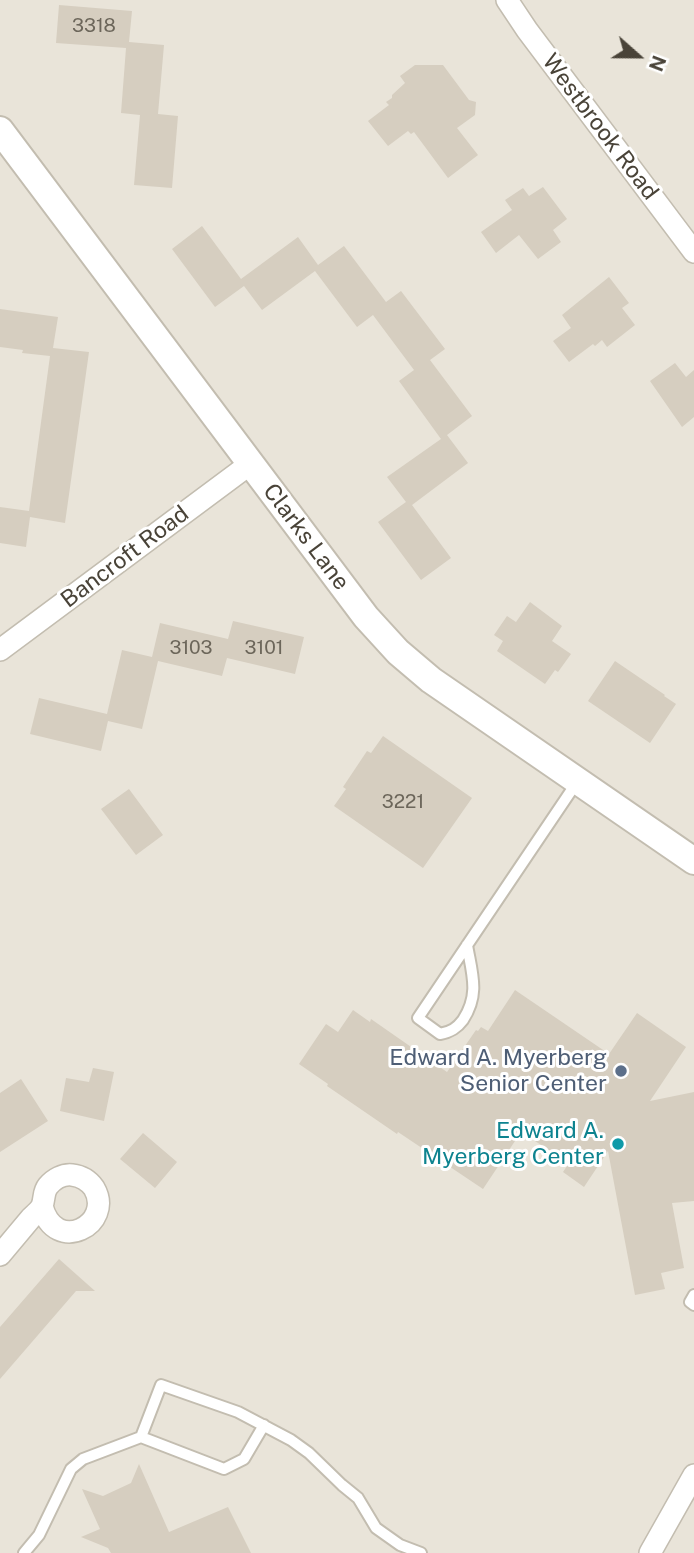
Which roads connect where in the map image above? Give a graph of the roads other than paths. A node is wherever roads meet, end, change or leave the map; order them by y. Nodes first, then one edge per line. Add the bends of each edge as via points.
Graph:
1 (507, 0) edge
2 (0, 130) edge
3 (694, 252) edge
4 (250, 464) junction
5 (0, 650) edge
6 (577, 782) junction
7 (694, 861) edge
8 (467, 945) junction
9 (42, 1206) dead end
10 (0, 1255) edge
11 (264, 1425) junction
12 (141, 1437) junction
13 (694, 1475) edge
14 (399, 1549) edge
15 (24, 1553) edge
16 (421, 1553) edge
17 (650, 1553) edge

1 - 3 street, Westbrook Road
2 - 4 street, Clarks Lane
4 - 5 street, Bancroft Road
4 - 6 street, Clarks Lane via 398,652 430,680
6 - 7 street, Clarks Lane
6 - 8 lane
8 - 8 lane via 418,1018 440,1034 457,1027 474,997
9 - 10 street
11 - 12 lane via 244,1459 224,1469
11 - 12 lane via 161,1385
11 - 14 lane via 309,1453 358,1498 376,1528
12 - 15 lane via 83,1458 71,1469 48,1520
13 - 17 street
14 - 16 lane

